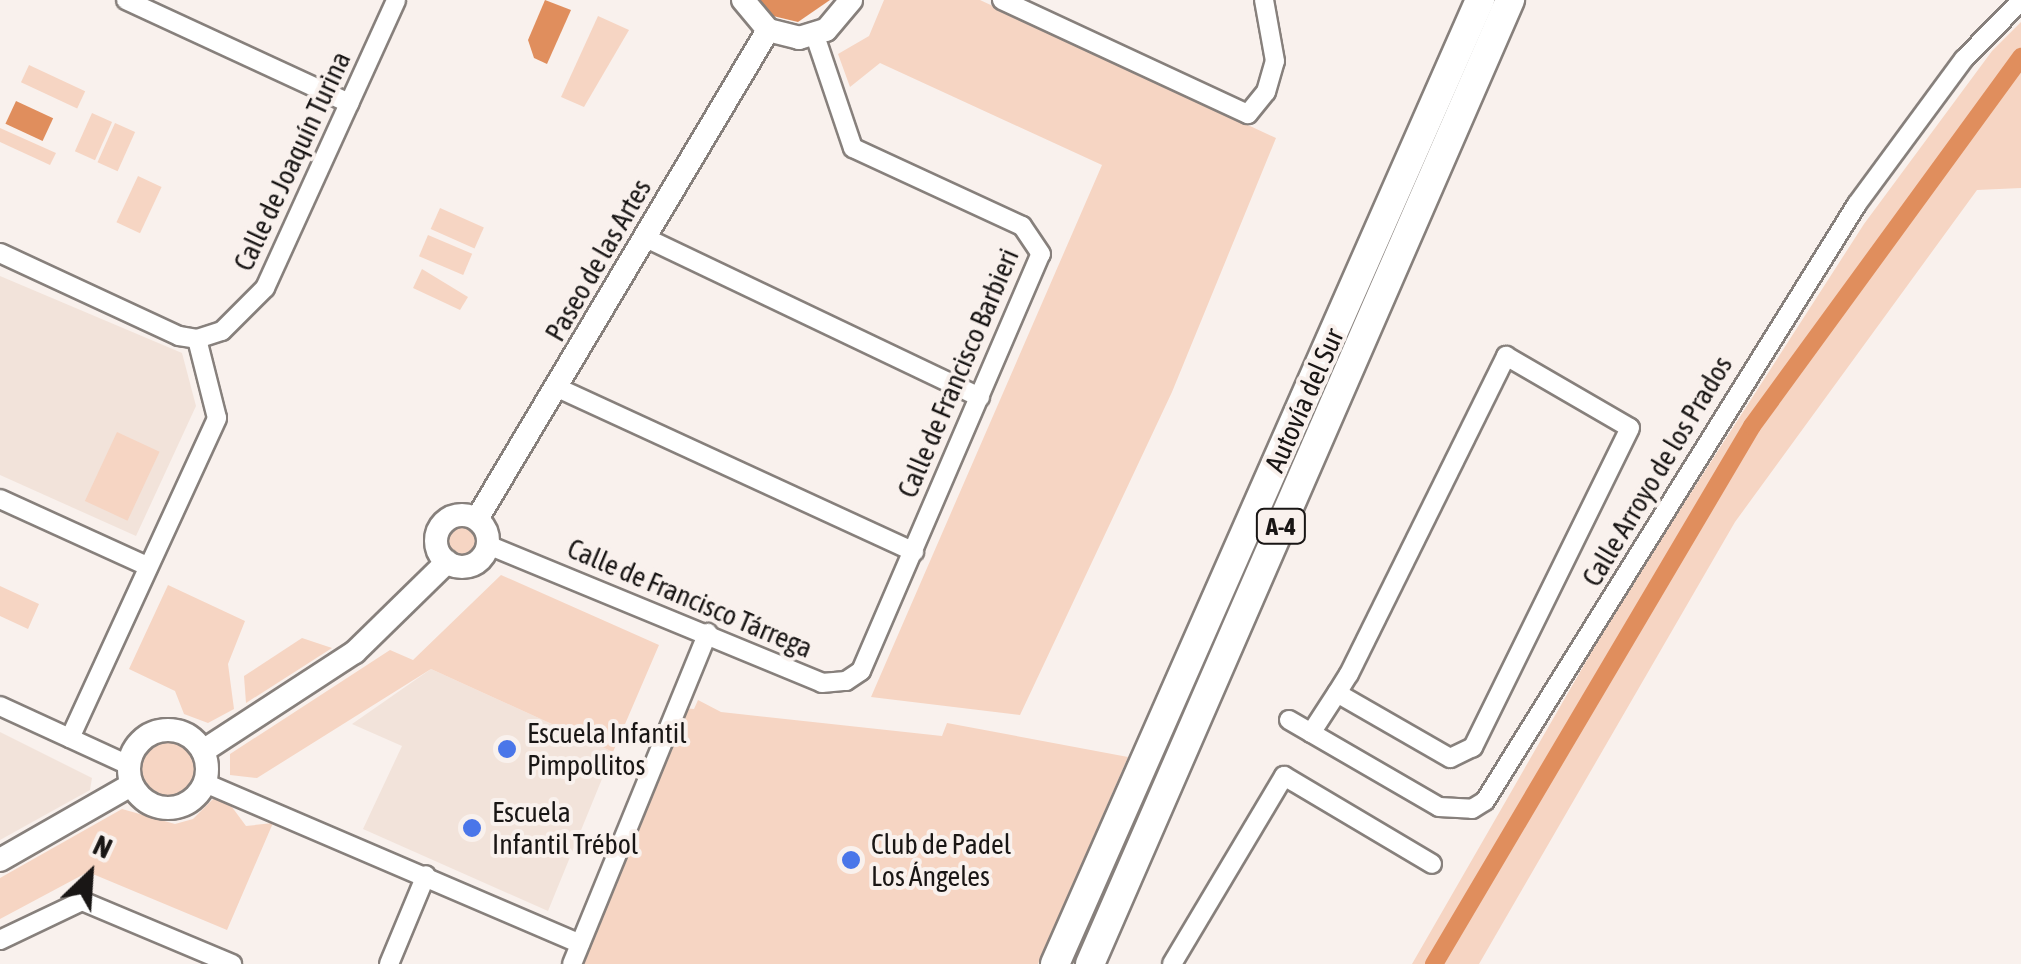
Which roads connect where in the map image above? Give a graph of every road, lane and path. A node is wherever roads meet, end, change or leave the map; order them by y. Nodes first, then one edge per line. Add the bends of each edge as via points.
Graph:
1 (126, 0) edge
2 (396, 0) edge
3 (743, 0) edge
4 (851, 0) edge
5 (1002, 0) edge
6 (1264, 0) edge
7 (1480, 0) edge
8 (1510, 0) edge
9 (1524, 0) edge
10 (2021, 1) edge
11 (768, 30) junction
12 (815, 36) junction
13 (1486, 54) junction
14 (349, 103) junction
15 (646, 238) junction
16 (0, 253) edge
17 (197, 340) junction
18 (558, 388) junction
19 (980, 396) junction
20 (0, 499) edge
21 (477, 519) junction
22 (488, 545) junction
23 (914, 552) junction
24 (447, 562) junction
25 (147, 566) junction
26 (708, 633) junction
27 (1337, 692) junction
28 (0, 706) edge
29 (1288, 720) dead end
30 (1311, 733) junction
31 (70, 738) junction
32 (202, 751) junction
33 (130, 775) junction
34 (205, 783) junction
35 (0, 860) edge
36 (1432, 864) dead end
37 (426, 876) junction
38 (1104, 931) junction
39 (0, 940) edge
40 (580, 944) junction
41 (202, 958) edge
42 (232, 964) edge
43 (389, 964) edge
44 (572, 964) edge
45 (1056, 964) edge
46 (1090, 964) edge
47 (1099, 964) edge
48 (1172, 964) edge

1 - 14 street
2 - 14 street, Calle de Joaquín Turina
3 - 11 main road
4 - 12 main road via 838,22
5 - 6 street via 1248,114 1266,92 1275,61
7 - 45 highway, Autovía del Sur / A-4
8 - 13 highway, Autovía del Sur / A-4
9 - 13 highway
10 - 30 street, Calle Arroyo de los Prados via 1964,59 1843,209 1729,387 1485,801 1472,809 1439,808
11 - 12 main road
11 - 15 main road, Paseo de las Artes
12 - 19 street, Calle de Francisco Barbieri via 853,148 1022,226 1040,245 1038,264
13 - 38 highway, Autovía del Sur / A-4
14 - 17 street, Calle de Joaquín Turina via 265,288 242,316
15 - 18 main road, Paseo de las Artes
15 - 19 street
16 - 17 street
17 - 25 street via 217,418
18 - 21 main road, Paseo de las Artes
18 - 23 street
19 - 23 street, Calle de Francisco Barbieri
20 - 25 street
21 - 22 main road
21 - 24 main road via 462,514 440,527 436,540
22 - 24 main road via 473,564
22 - 26 street, Calle de Francisco Tárrega
23 - 26 street, Calle de Francisco Tárrega via 860,670 846,682 822,683
24 - 32 main road via 355,652
25 - 31 street
26 - 40 street
27 - 27 street via 1506,356 1630,428 1472,747 1450,758
27 - 30 street
28 - 31 street
29 - 30 street, Calle Arroyo de los Prados
31 - 33 street
32 - 33 main road via 180,732 164,730 134,748
32 - 34 main road
33 - 34 main road via 158,807 175,808
33 - 35 main road
34 - 37 street
36 - 48 street via 1284,776
37 - 40 street
37 - 43 street
38 - 46 highway, Autovía del Sur / A-4
38 - 47 highway
39 - 41 street via 67,903 96,904
40 - 44 street
41 - 42 street

